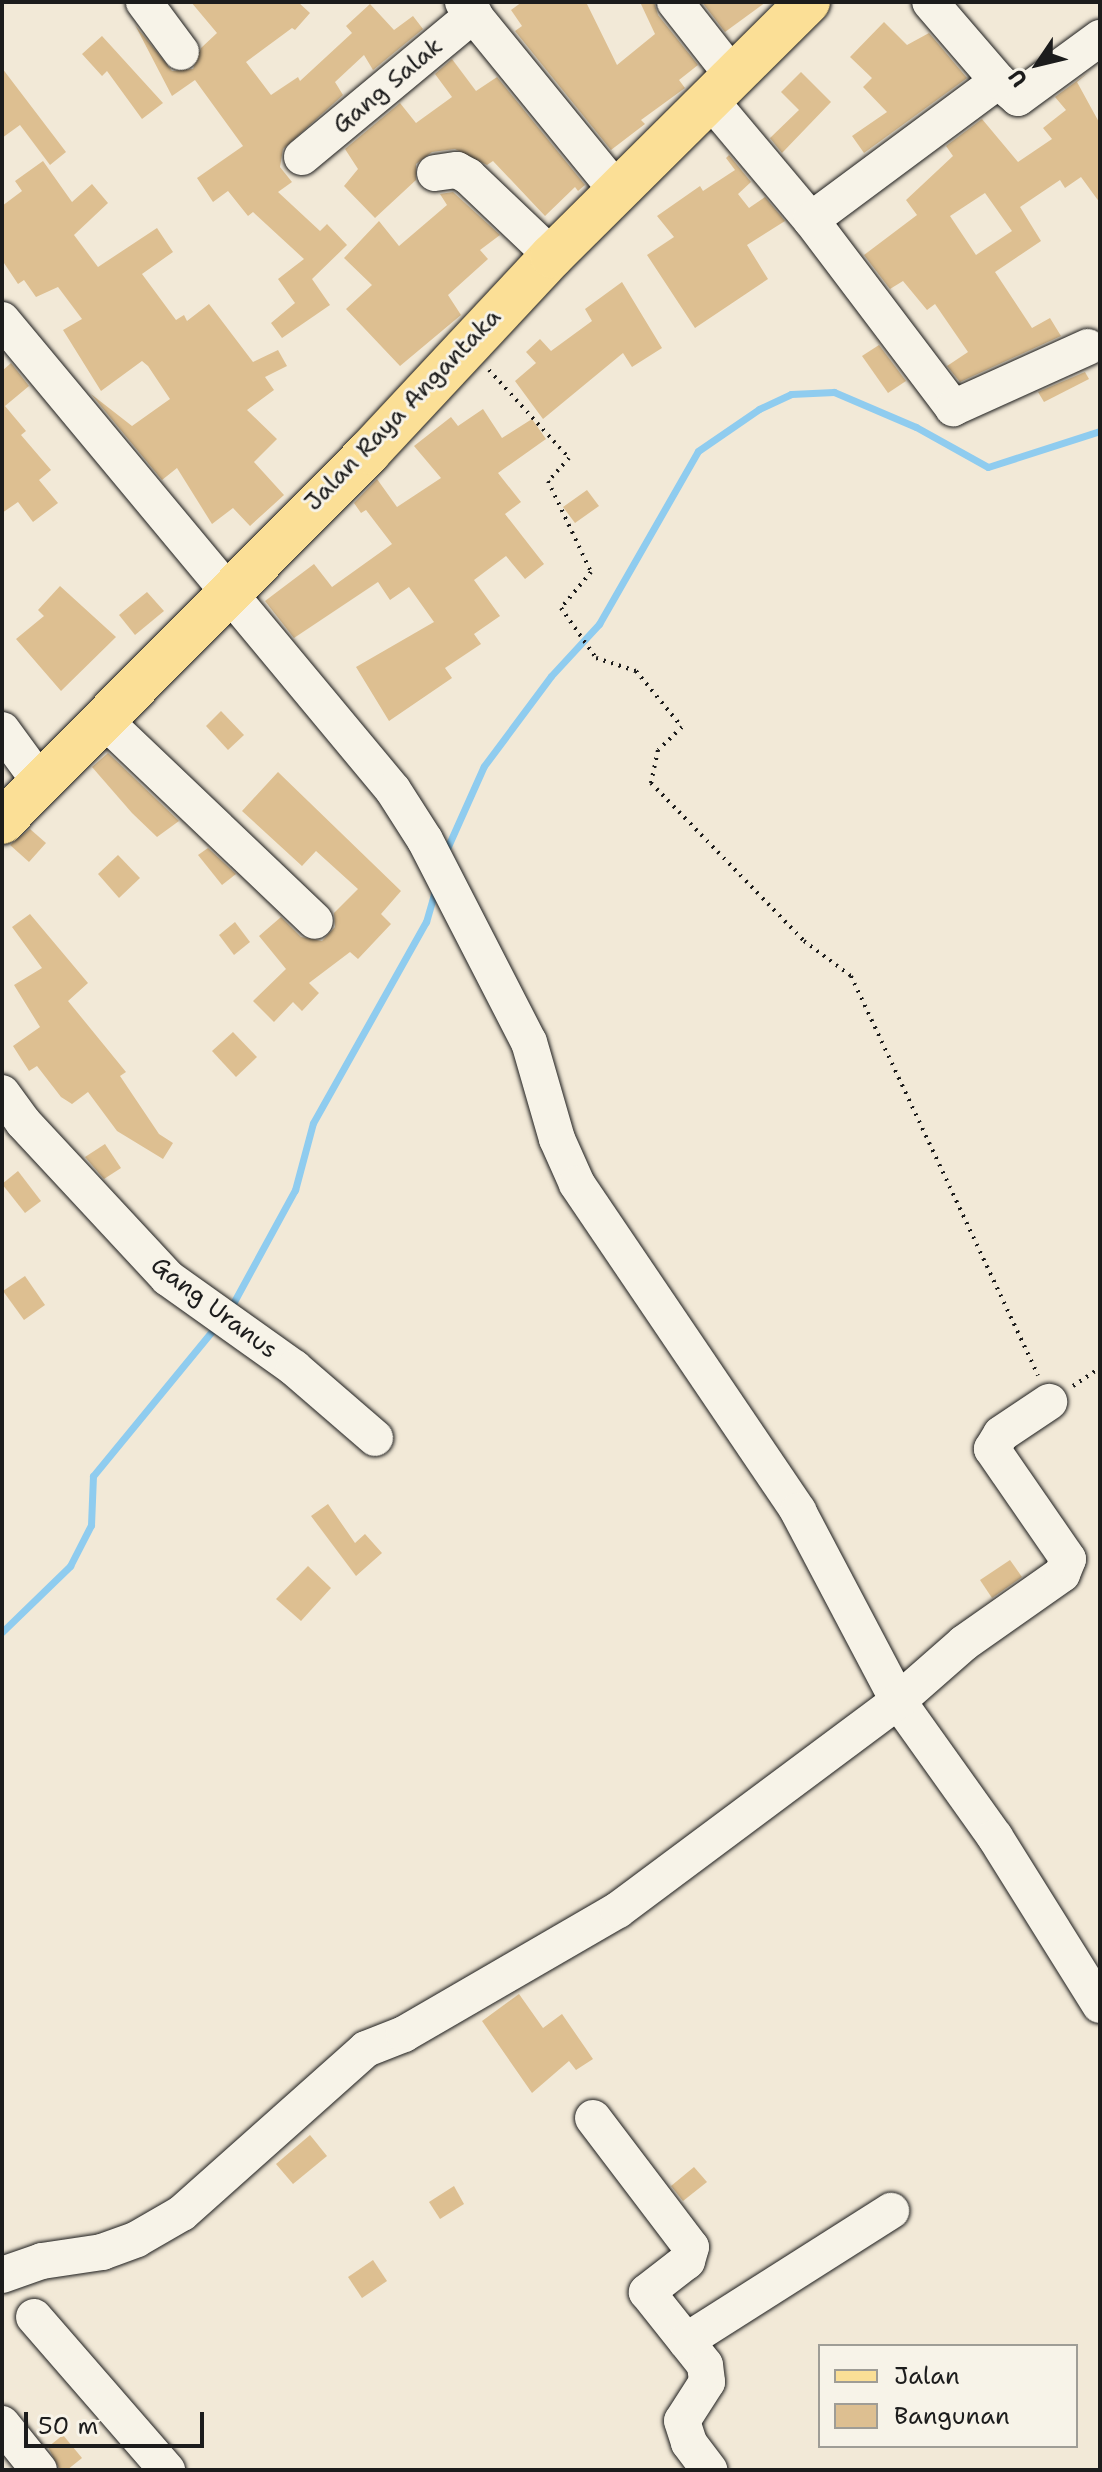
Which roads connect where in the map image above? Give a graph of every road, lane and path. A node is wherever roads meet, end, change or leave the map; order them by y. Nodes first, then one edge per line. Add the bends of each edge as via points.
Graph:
1 (144, 2) edge
2 (675, 2) edge
3 (808, 2) edge
4 (930, 2) edge
5 (469, 8) edge
6 (1100, 38) edge
7 (181, 52) dead end
8 (998, 81) junction
9 (722, 89) junction
10 (302, 157) dead end
11 (435, 173) dead end
12 (618, 192) junction
13 (811, 220) junction
14 (552, 256) junction
15 (2, 320) edge
16 (466, 345) junction
17 (1088, 347) dead end
18 (226, 594) junction
19 (104, 720) junction
20 (2, 730) edge
21 (40, 782) junction
22 (2, 822) edge
23 (315, 921) dead end
24 (2, 1093) edge
25 (1049, 1402) joint
26 (375, 1438) dead end
27 (898, 1701) junction
28 (1100, 2005) edge
29 (593, 2118) dead end
30 (891, 2211) dead end
31 (2, 2275) edge
32 (34, 2317) dead end
33 (686, 2341) junction
34 (2, 2424) edge
35 (39, 2470) edge
36 (167, 2470) edge
37 (709, 2470) edge

1 - 7 street
2 - 9 street
3 - 9 main road, Jalan Raya Angantaka
4 - 8 street
5 - 10 street, Gang Salak
5 - 12 street
6 - 8 street via 1018,98
8 - 13 street
9 - 12 main road, Jalan Raya Angantaka
9 - 13 street
11 - 14 street via 457,170 468,176
12 - 14 main road, Jalan Raya Angantaka
13 - 17 street via 953,408
14 - 16 main road, Jalan Raya Angantaka
15 - 18 street
16 - 18 main road, Jalan Raya Angantaka via 369,452
16 - 25 path via 569,458 548,481 591,572 561,608 596,658 636,671 682,727 658,750 651,783 804,941 851,976
18 - 19 main road, Jalan Raya Angantaka
18 - 27 street via 353,736 425,840 529,1042 557,1139 577,1184 798,1511
19 - 21 main road, Jalan Raya Angantaka
19 - 23 street
20 - 21 street
21 - 22 main road, Jalan Raya Angantaka
24 - 26 street, Gang Uranus via 168,1278 294,1368
25 - 27 street via 1001,1434 992,1449 1068,1559 1067,1566
27 - 28 street via 995,1837
27 - 31 street via 618,1910 404,2034 366,2049 182,2213 102,2252 42,2261
29 - 33 street via 691,2247 687,2261 647,2289
30 - 33 street
32 - 36 street
33 - 37 street via 705,2365 707,2382 683,2415 683,2430
34 - 35 street

